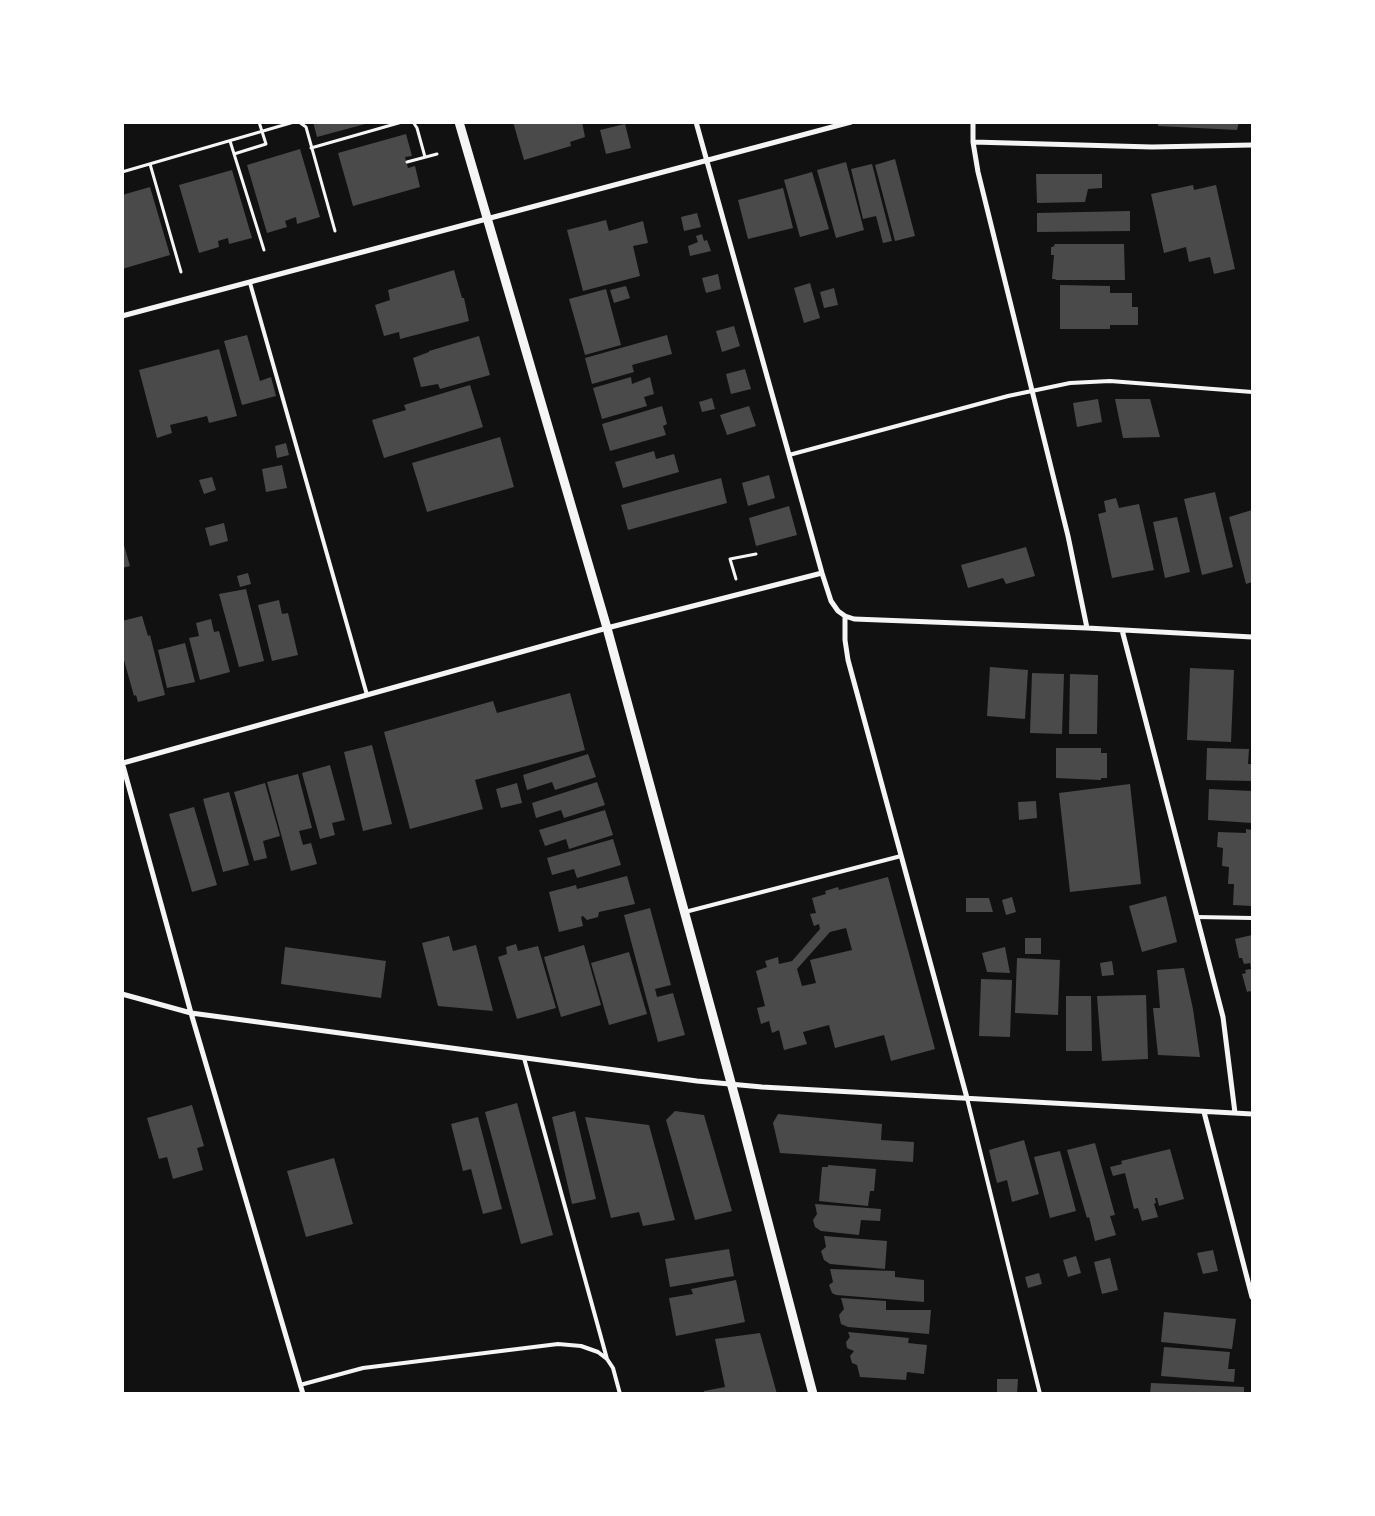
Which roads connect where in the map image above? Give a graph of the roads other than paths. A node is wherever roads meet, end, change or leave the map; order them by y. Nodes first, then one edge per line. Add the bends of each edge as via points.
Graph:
1 (459, 122) edge
2 (696, 122) edge
3 (851, 122) edge
4 (973, 122) edge
5 (973, 142) junction
6 (1252, 146) edge
7 (707, 161) junction
8 (487, 219) junction
9 (250, 283) junction
10 (122, 316) edge
11 (1031, 391) junction
12 (1252, 392) edge
13 (789, 455) junction
14 (822, 573) junction
15 (845, 616) junction
16 (607, 628) junction
17 (1087, 628) junction
18 (1122, 630) junction
19 (1252, 637) edge
20 (366, 695) junction
21 (123, 763) edge
22 (901, 856) junction
23 (685, 912) junction
24 (1197, 917) junction
25 (1252, 918) edge
26 (122, 994) edge
27 (191, 1013) junction
28 (524, 1058) junction
29 (732, 1084) junction
30 (967, 1098) junction
31 (1204, 1112) junction
32 (1235, 1113) junction
33 (1252, 1114) edge
34 (1252, 1297) edge
35 (607, 1359) junction
36 (300, 1385) junction
37 (303, 1394) edge
38 (620, 1394) edge
39 (812, 1394) edge
40 (1040, 1394) edge

1 - 8 street
2 - 7 street
3 - 7 street
4 - 5 street
5 - 6 street via 1152,148
5 - 11 street
7 - 8 street
7 - 13 street
8 - 9 street
8 - 16 street
9 - 10 street
9 - 20 lane
11 - 12 lane via 1070,383 1110,381
11 - 13 lane
11 - 17 street via 1068,536
13 - 14 street
14 - 15 street via 831,601
14 - 16 street
15 - 17 street via 854,619
15 - 22 street via 848,660
16 - 20 street
16 - 23 street
17 - 18 street
18 - 19 street
18 - 24 street
20 - 21 street
21 - 27 street
22 - 23 lane
22 - 30 street
23 - 29 street
24 - 25 lane
24 - 32 street via 1223,1018
26 - 27 street
27 - 28 street
27 - 36 street
28 - 29 street
28 - 35 lane
29 - 30 street
29 - 39 street
30 - 31 street
30 - 40 lane
31 - 32 street
31 - 34 street
32 - 33 street
35 - 36 lane via 581,1346 558,1344 363,1368
35 - 38 lane
36 - 37 street

